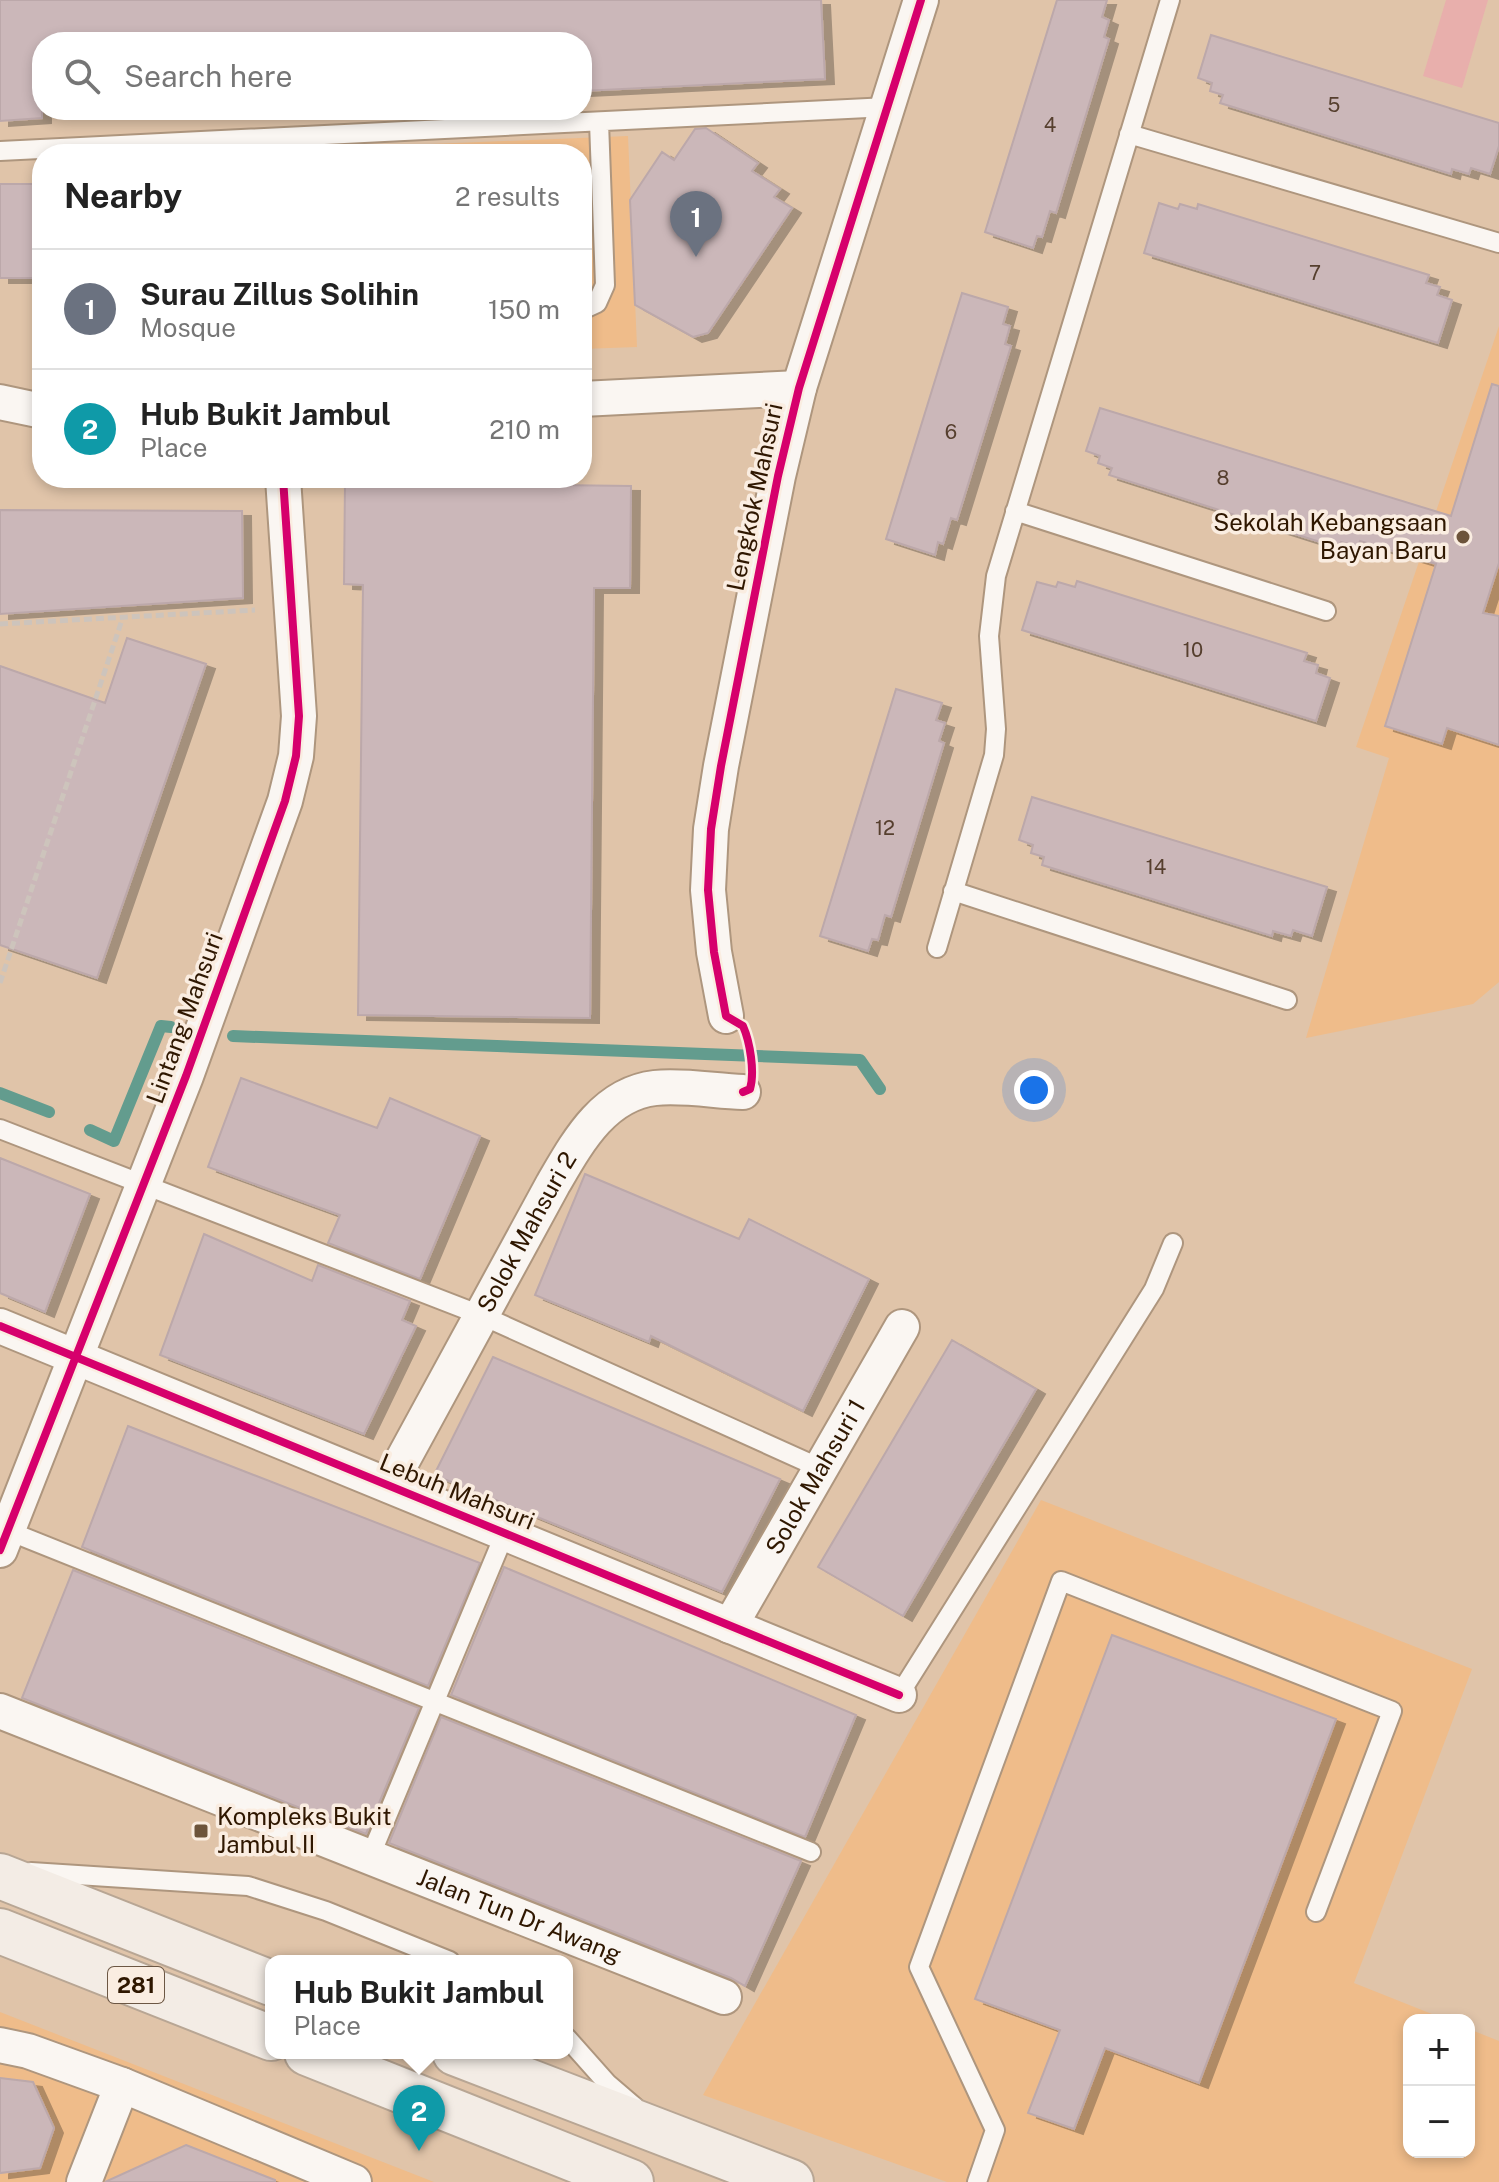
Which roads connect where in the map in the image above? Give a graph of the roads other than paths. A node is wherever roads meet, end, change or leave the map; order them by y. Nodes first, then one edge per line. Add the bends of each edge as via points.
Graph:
1 (921, 0) edge
2 (1170, 0) edge
3 (888, 107) junction
4 (599, 122) junction
5 (1129, 134) junction
6 (261, 144) edge
7 (0, 151) edge
8 (32, 151) edge
9 (1499, 243) edge
10 (592, 305) edge
11 (799, 388) junction
12 (592, 398) edge
13 (0, 402) edge
14 (32, 409) edge
15 (284, 488) edge
16 (1015, 511) junction
17 (1326, 611) dead end
18 (953, 891) junction
19 (937, 948) dead end
20 (1287, 1000) dead end
21 (726, 1016) dead end
22 (743, 1092) dead end
23 (0, 1129) edge
24 (143, 1186) junction
25 (1173, 1243) dead end
26 (483, 1316) junction
27 (0, 1326) edge
28 (902, 1327) dead end
29 (75, 1357) junction
30 (820, 1468) junction
31 (389, 1485) junction
32 (505, 1533) junction
33 (3, 1536) edge
34 (730, 1626) junction
35 (899, 1695) joint
36 (436, 1702) junction
37 (0, 1711) edge
38 (811, 1852) dead end
39 (370, 1857) junction
40 (0, 1873) edge
41 (1316, 1912) dead end
42 (0, 1931) edge
43 (435, 1955) edge
44 (265, 1981) edge
45 (724, 1997) dead end
46 (265, 2036) edge
47 (0, 2045) edge
48 (573, 2045) edge
49 (322, 2059) edge
50 (471, 2059) edge
51 (122, 2085) junction
52 (665, 2133) junction
53 (84, 2182) edge
54 (354, 2182) edge
55 (631, 2182) edge
56 (791, 2182) edge
57 (977, 2182) edge

1 - 3 street, Lengkok Mahsuri
2 - 5 lane
3 - 4 lane
3 - 11 street, Lengkok Mahsuri
4 - 6 lane
4 - 10 lane via 605,285
5 - 9 lane
5 - 16 lane
7 - 8 lane
11 - 12 street
11 - 21 street, Lengkok Mahsuri via 711,829 710,905
13 - 14 street
15 - 24 street, Lintang Mahsuri via 299,716 296,756 285,801
16 - 17 lane
16 - 18 lane via 996,576 989,636 994,755
18 - 19 lane
18 - 20 lane
22 - 26 street, Solok Mahsuri 2 via 657,1087 628,1096 599,1115 578,1140
23 - 24 lane
24 - 26 lane
24 - 29 street, Lintang Mahsuri
25 - 35 lane via 1154,1289
26 - 30 lane
26 - 31 street, Solok Mahsuri 2
27 - 29 street, Lebuh Mahsuri
28 - 30 street, Solok Mahsuri 1
29 - 31 street, Lebuh Mahsuri
29 - 33 street, Lintang Mahsuri
30 - 34 street, Solok Mahsuri 1
31 - 32 street, Lebuh Mahsuri
32 - 34 street, Lebuh Mahsuri
32 - 36 lane
33 - 36 lane
34 - 35 street, Lebuh Mahsuri
36 - 38 lane
36 - 39 lane
37 - 39 street, Jalan Tun Dr Awang
39 - 45 street, Jalan Tun Dr Awang
40 - 43 lane via 248,1886
40 - 44 main road, 281
41 - 57 lane via 1392,1711 1061,1581 919,1967 995,2130
42 - 46 main road, 281
47 - 51 street
48 - 52 lane via 607,2083
49 - 55 main road
50 - 52 main road
51 - 53 street
51 - 54 street
52 - 56 main road

